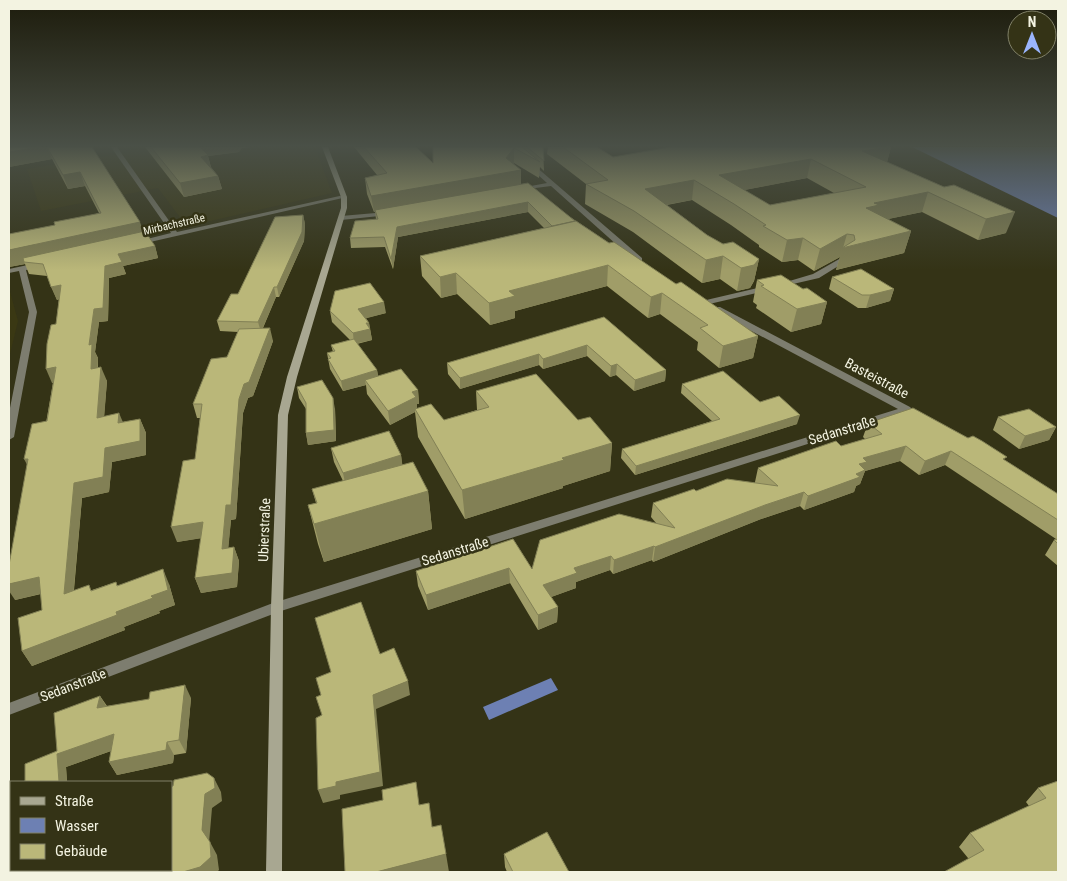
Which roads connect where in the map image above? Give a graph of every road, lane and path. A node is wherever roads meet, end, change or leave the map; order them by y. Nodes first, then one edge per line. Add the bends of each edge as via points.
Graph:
1 (142, 188) edge
2 (341, 188) edge
3 (529, 188) edge
4 (556, 188) edge
5 (513, 191) edge
6 (344, 197) junction
7 (398, 212) edge
8 (341, 218) junction
9 (174, 234) junction
10 (127, 245) edge
11 (844, 260) dead end
12 (44, 263) edge
13 (645, 266) edge
14 (22, 268) junction
15 (9, 271) edge
16 (911, 412) joint
17 (9, 437) edge
18 (278, 607) junction
19 (9, 709) edge
20 (274, 872) edge

1 - 9 street
2 - 6 main road
3 - 5 street
4 - 13 street
6 - 8 main road, Ubierstraße
6 - 9 street, Mirbachstraße
7 - 8 street
8 - 18 main road, Ubierstraße via 292,377 284,415
9 - 10 street, Mirbachstraße
11 - 16 street, Basteistraße via 816,276 701,300
12 - 14 street
14 - 15 street
14 - 17 street via 33,312
16 - 18 street, Sedanstraße
18 - 19 street, Sedanstraße
18 - 20 main road, Ubierstraße

